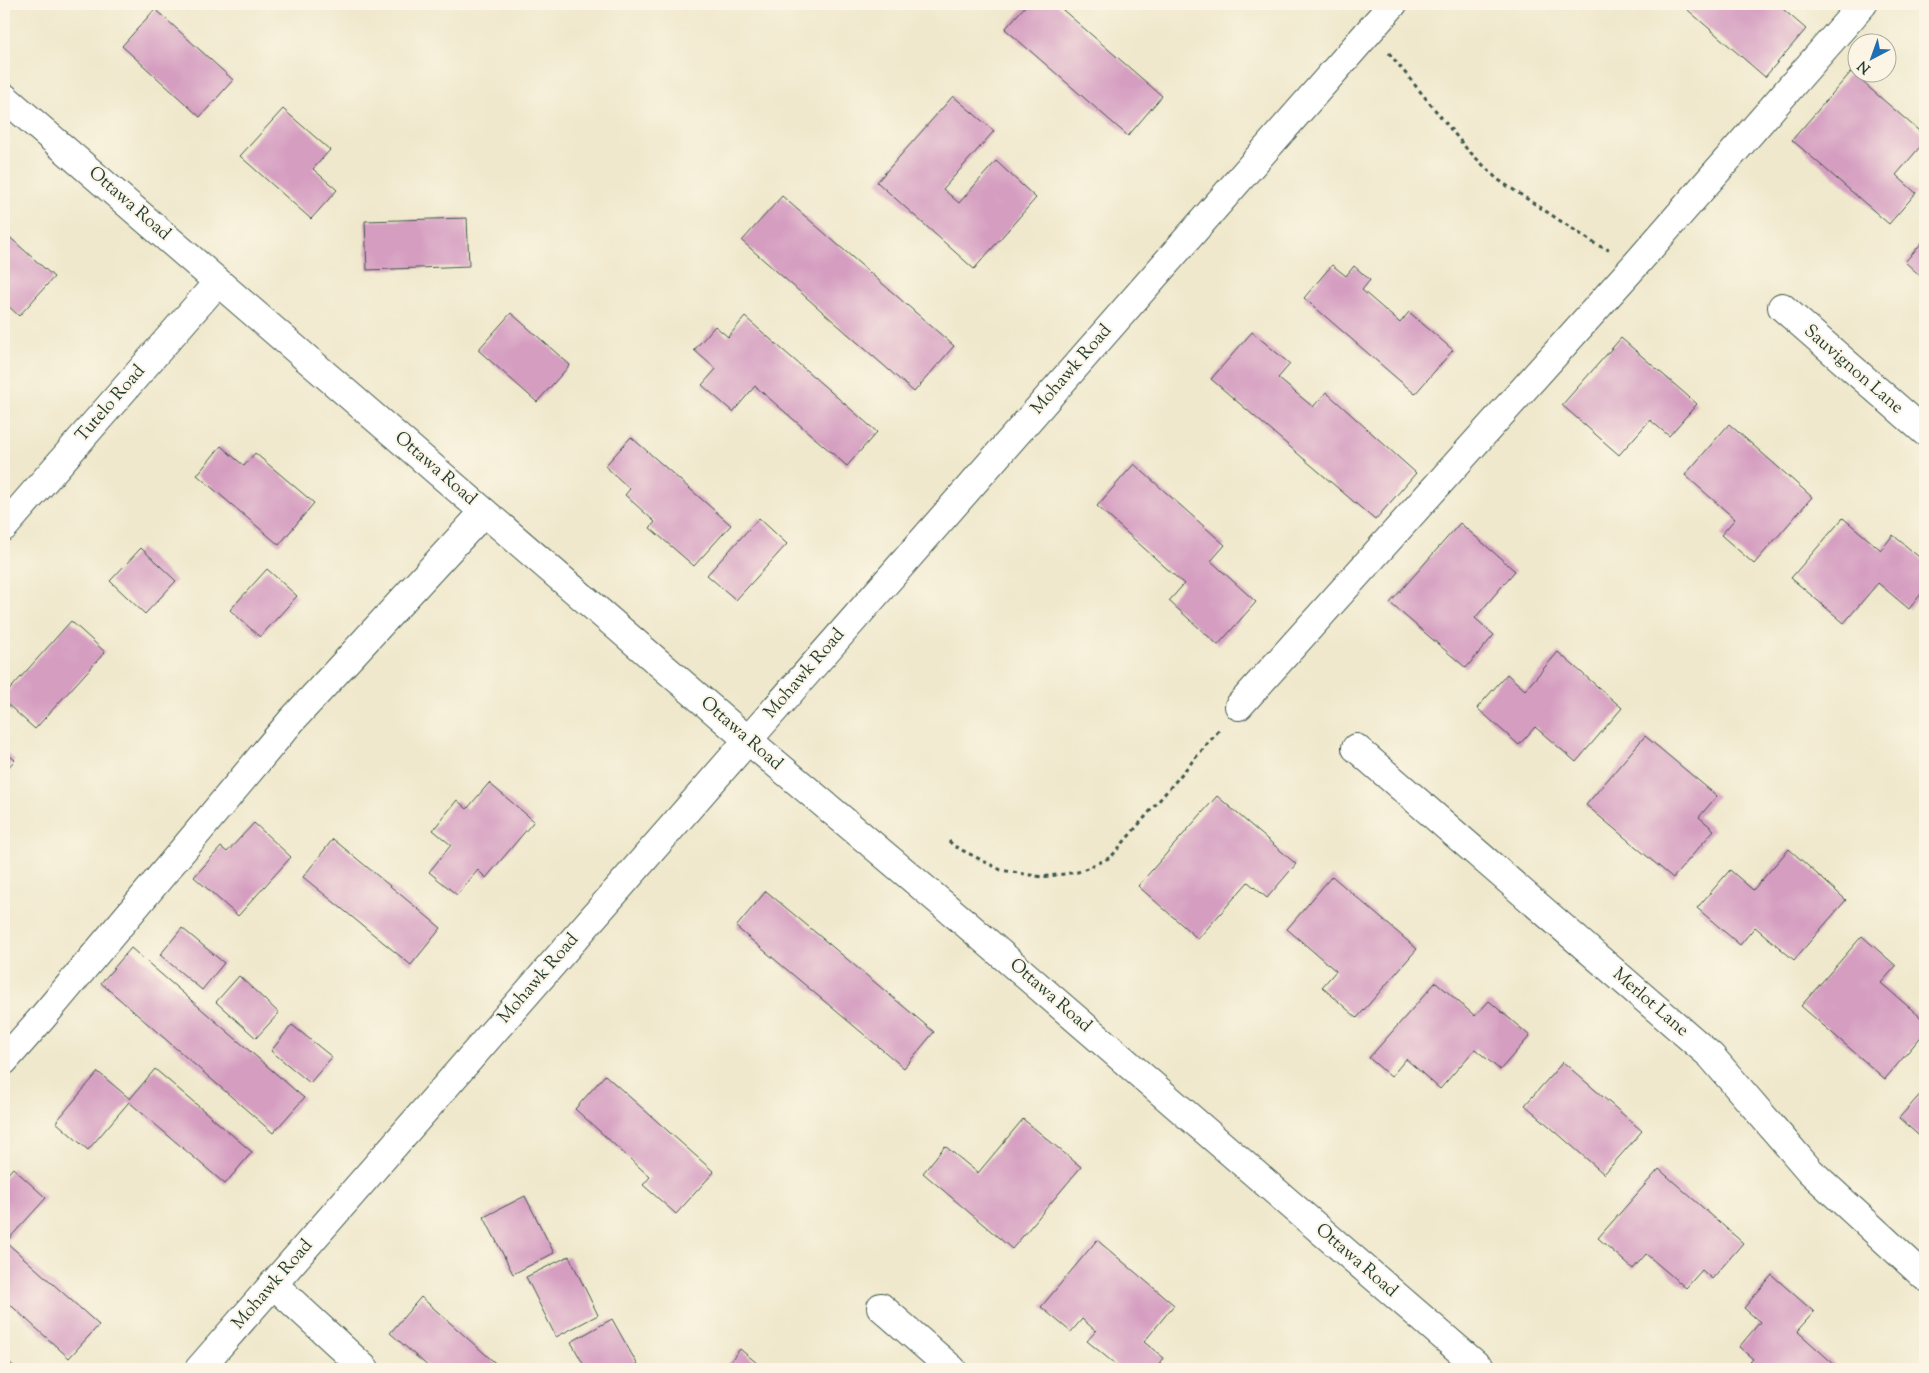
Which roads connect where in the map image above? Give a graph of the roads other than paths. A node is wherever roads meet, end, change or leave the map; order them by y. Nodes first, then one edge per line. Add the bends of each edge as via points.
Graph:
1 (1393, 4) edge
2 (1863, 4) edge
3 (4, 96) edge
4 (218, 282) junction
5 (1782, 307) dead end
6 (1925, 432) edge
7 (484, 512) junction
8 (4, 527) edge
9 (1239, 706) road end
10 (748, 740) junction
11 (1356, 748) dead end
12 (4, 1061) edge
13 (1925, 1277) edge
14 (274, 1284) junction
15 (881, 1306) dead end
16 (212, 1365) edge
17 (365, 1369) edge
18 (952, 1369) edge
19 (1481, 1369) edge

1 - 10 street, Mohawk Road
2 - 9 street via 1637,263
3 - 4 street, Ottawa Road
4 - 7 street, Ottawa Road
4 - 8 street, Tutelo Road
5 - 6 street, Sauvignon Lane
7 - 10 street, Ottawa Road
7 - 12 street via 292,720
10 - 14 street, Mohawk Road
10 - 19 street, Ottawa Road via 964,922
11 - 13 street, Merlot Lane via 1711,1056 1810,1171
14 - 16 street, Mohawk Road
14 - 17 street
15 - 18 street

